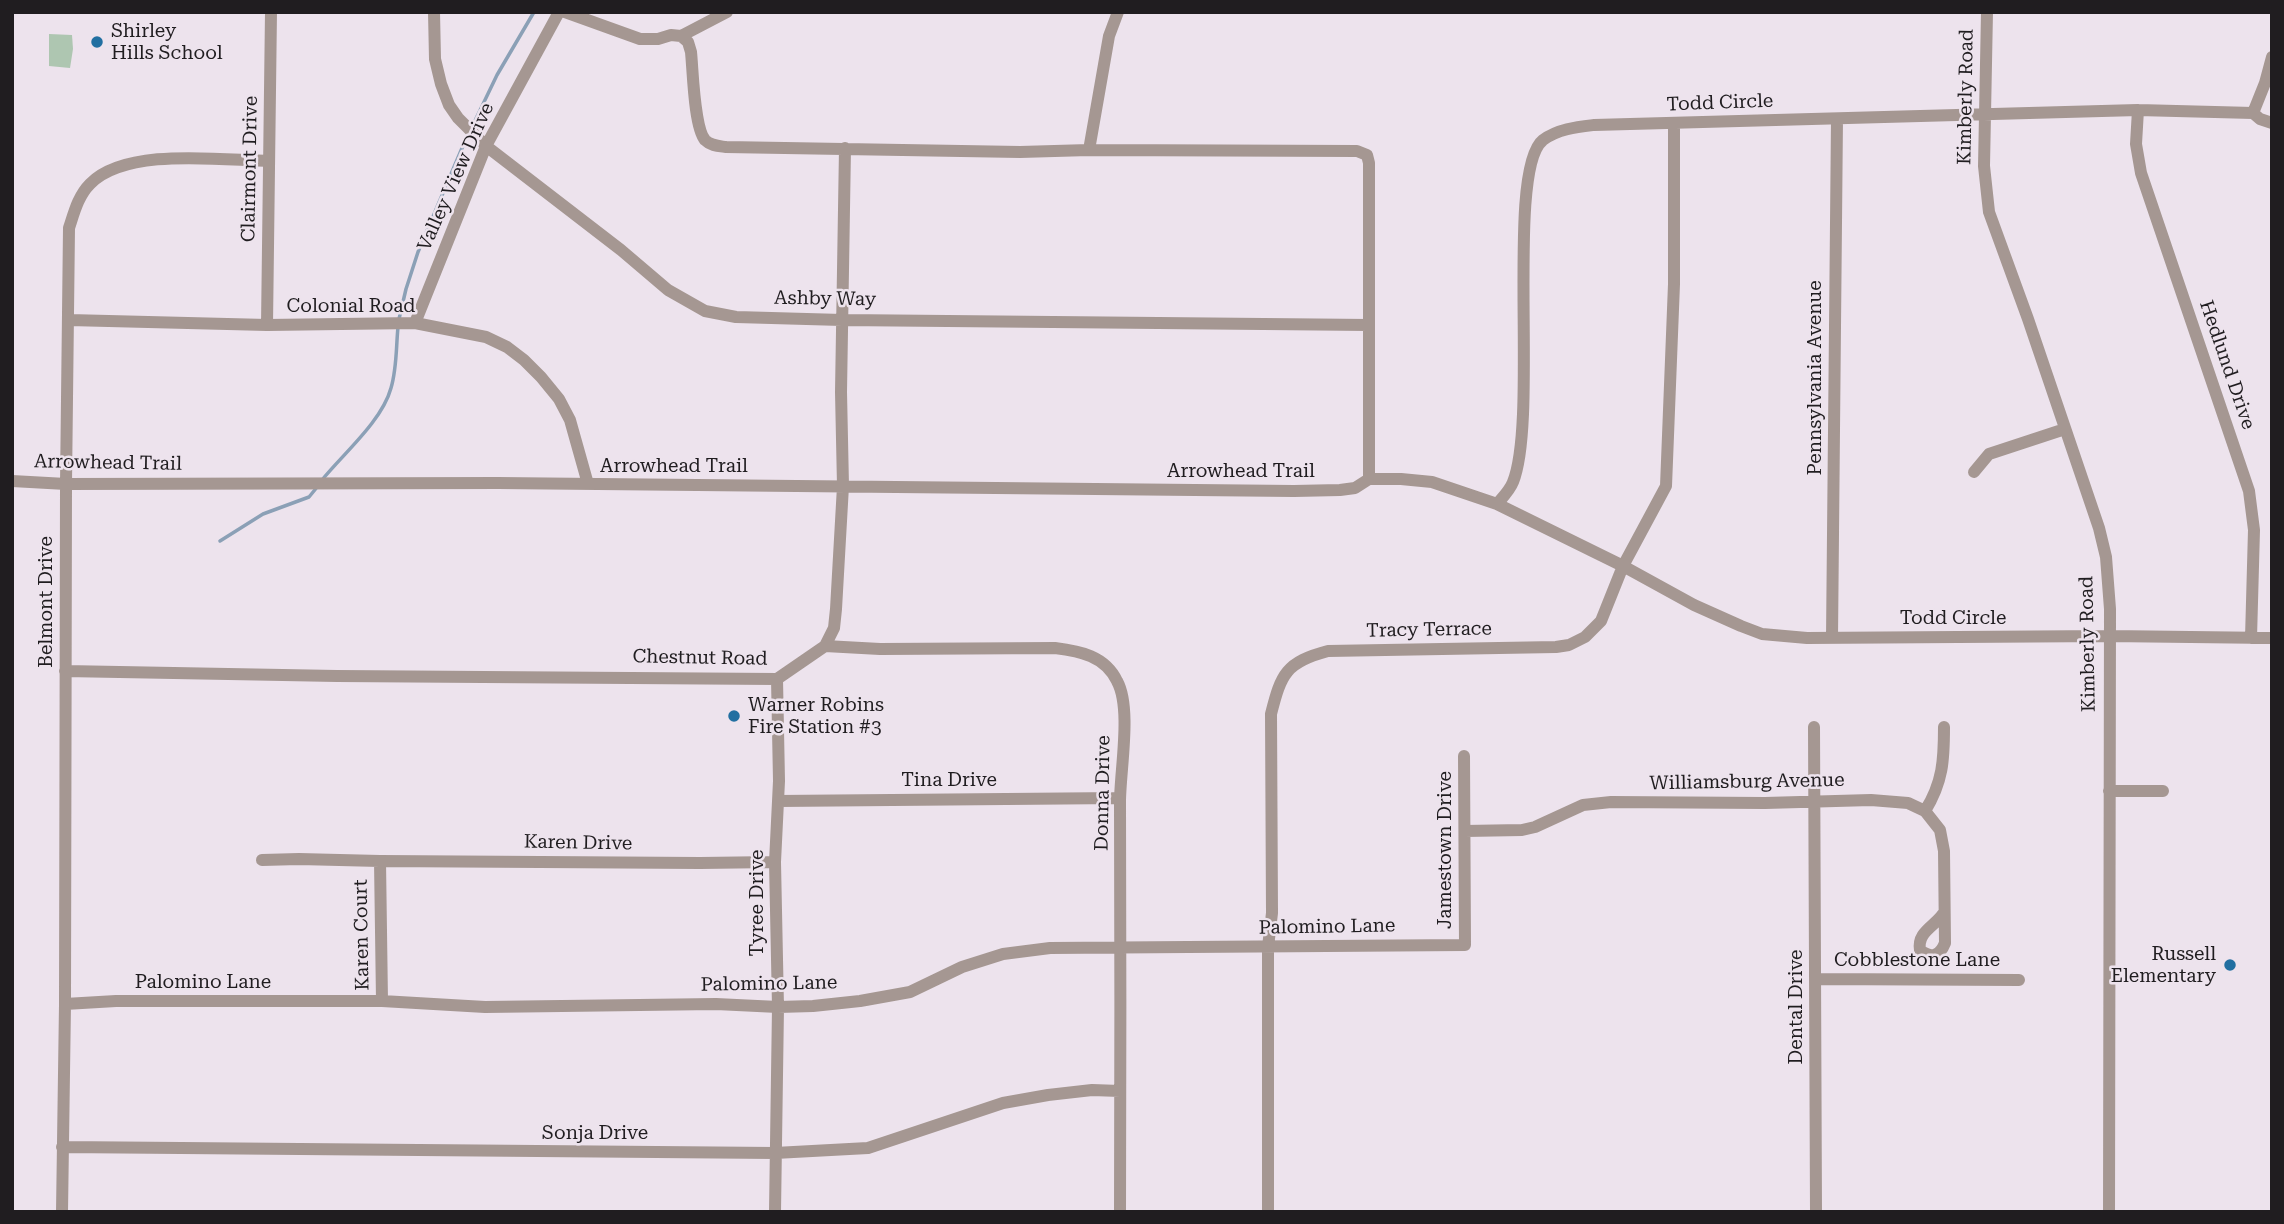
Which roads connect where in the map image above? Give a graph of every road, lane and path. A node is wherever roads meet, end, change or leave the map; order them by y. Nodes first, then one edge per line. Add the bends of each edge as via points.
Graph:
1 (271, 12) edge
2 (434, 12) edge
3 (559, 12) edge
4 (565, 12) edge
5 (727, 12) edge
6 (1118, 12) edge
7 (1987, 12) edge
8 (681, 36) junction
9 (2272, 57) edge
10 (2137, 110) junction
11 (1986, 113) junction
12 (2253, 113) junction
13 (1837, 119) junction
14 (2272, 123) edge
15 (1674, 124) junction
16 (486, 146) junction
17 (845, 148) junction
18 (1089, 150) junction
19 (269, 161) junction
20 (69, 320) junction
21 (842, 320) junction
22 (415, 323) junction
23 (1370, 324) junction
24 (267, 325) junction
25 (2064, 429) junction
26 (1973, 472) dead end
27 (1370, 479) junction
28 (12, 481) edge
29 (66, 484) junction
30 (588, 484) junction
31 (843, 486) junction
32 (1497, 504) junction
33 (1623, 566) junction
34 (2109, 636) junction
35 (1832, 638) junction
36 (2252, 638) junction
37 (2272, 638) edge
38 (825, 646) junction
39 (65, 671) junction
40 (777, 679) junction
41 (1814, 727) dead end
42 (1944, 727) dead end
43 (1464, 756) dead end
44 (2109, 791) junction
45 (2163, 791) dead end
46 (1120, 798) junction
47 (778, 801) junction
48 (1815, 802) junction
49 (1925, 811) junction
50 (1465, 831) junction
51 (262, 860) dead end
52 (380, 862) junction
53 (775, 862) junction
54 (1943, 914) junction
55 (1465, 945) joint
56 (1122, 946) junction
57 (1268, 947) junction
58 (1931, 956) junction
59 (1815, 979) junction
60 (1929, 979) junction
61 (2019, 980) dead end
62 (382, 1001) junction
63 (65, 1004) junction
64 (778, 1007) junction
65 (1120, 1090) junction
66 (62, 1147) junction
67 (775, 1153) junction
68 (62, 1212) edge
69 (775, 1212) edge
70 (1120, 1212) edge
71 (1268, 1212) edge
72 (1816, 1212) edge
73 (2109, 1212) edge

1 - 19 street, Clairmont Drive
2 - 16 street, Ashby Way via 435,59 449,105
3 - 16 street, Valley View Drive
4 - 8 street via 640,39
5 - 8 street
6 - 18 street via 1109,36
7 - 11 street, Kimberly Road
8 - 17 street via 691,52 698,127 705,140 726,147
9 - 12 street
10 - 11 street, Todd Circle
10 - 12 street, Todd Circle
10 - 36 street, Hedlund Drive via 2141,173 2249,491 2254,530
11 - 13 street, Todd Circle
11 - 25 street, Kimberly Road via 1984,166 1989,212
12 - 14 street, Todd Circle
13 - 15 street, Todd Circle
13 - 35 street, Pennsylvania Avenue
15 - 32 street, Todd Circle via 1564,130 1542,141 1532,157 1524,225 1520,457 1512,484
15 - 33 street, Tracy Terrace via 1674,284 1666,486
16 - 21 street, Ashby Way via 668,289 705,311 736,317
16 - 22 street, Valley View Drive
17 - 18 street
17 - 21 street
18 - 23 street via 1357,151 1367,155
19 - 20 street, Belmont Drive via 157,159 128,163 101,174 77,203 69,228
19 - 24 street, Clairmont Drive
20 - 24 street, Colonial Road
20 - 29 street, Belmont Drive
21 - 23 street, Ashby Way
21 - 31 street
22 - 24 street, Colonial Road
22 - 30 street, Colonial Road via 486,337 524,359 559,399
23 - 27 street
25 - 26 street via 1989,454
25 - 34 street, Kimberly Road via 2106,557
27 - 31 street, Arrowhead Trail via 1355,488 1294,491
27 - 32 street, Todd Circle via 1432,482
28 - 29 street, Arrowhead Trail
29 - 30 street, Arrowhead Trail
29 - 39 street, Belmont Drive
30 - 31 street, Arrowhead Trail
31 - 38 street via 834,628
32 - 33 street, Todd Circle
33 - 35 street, Todd Circle via 1694,605 1762,634
33 - 57 street, Tracy Terrace via 1601,621 1586,637 1569,645 1328,651 1290,667 1278,687 1271,714 1272,913
34 - 35 street, Todd Circle
34 - 36 street, Todd Circle
34 - 44 street, Kimberly Road
36 - 37 street, Todd Circle
38 - 40 street, Chestnut Road
38 - 46 street, Donna Drive via 1055,648 1097,658 1117,680 1124,702
39 - 40 street, Chestnut Road
39 - 63 street, Belmont Drive
40 - 47 street, Tyree Drive
41 - 48 street, Dental Drive
42 - 49 street via 1939,784
43 - 50 street, Jamestown Drive
44 - 45 street
44 - 73 street, Kimberly Road
46 - 47 street, Tina Drive
46 - 56 street, Donna Drive
47 - 53 street, Tyree Drive
48 - 49 street, Williamsburg Avenue via 1888,801
48 - 50 street, Williamsburg Avenue via 1611,802 1583,805 1522,830
48 - 59 street, Dental Drive
49 - 54 street via 1940,830 1944,850
50 - 55 street, Jamestown Drive
51 - 52 street, Karen Court
52 - 53 street, Karen Drive
52 - 62 street, Karen Court
53 - 64 street, Tyree Drive
54 - 58 street via 1945,943 1942,951
54 - 58 street via 1922,933 1919,942 1920,950
55 - 57 street, Palomino Lane
56 - 57 street, Palomino Lane
56 - 64 street, Palomino Lane via 1003,954 910,992
56 - 65 street, Donna Drive
57 - 71 street, Tracy Terrace
58 - 60 street
59 - 60 street, Cobblestone Lane
59 - 72 street, Dental Drive
60 - 61 street, Cobblestone Lane
62 - 63 street, Palomino Lane
62 - 64 street, Palomino Lane via 485,1007
63 - 66 street, Belmont Drive
64 - 67 street, Tyree Drive
65 - 67 street, Sonja Drive via 1003,1103 868,1148
65 - 70 street, Donna Drive
66 - 67 street, Sonja Drive
66 - 68 street, Belmont Drive
67 - 69 street, Tyree Drive

